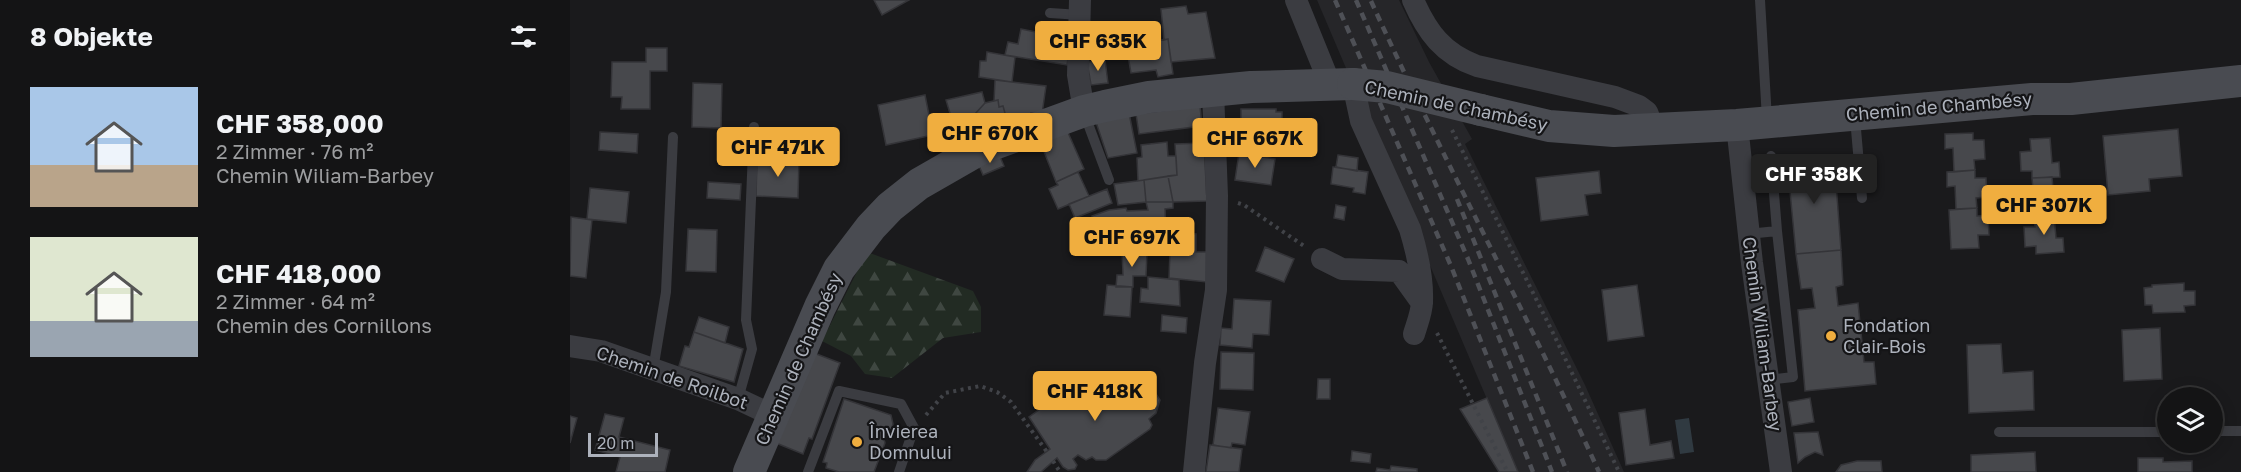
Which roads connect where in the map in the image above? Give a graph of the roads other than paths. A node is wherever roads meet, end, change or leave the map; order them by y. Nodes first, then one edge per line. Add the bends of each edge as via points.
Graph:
1 (1296, 0) edge
2 (1413, 0) edge
3 (1760, 0) edge
4 (1080, 8) edge
5 (1050, 13) dead end
6 (2241, 60) edge
7 (2241, 81) edge
8 (1342, 84) junction
9 (1213, 91) junction
10 (2032, 99) junction
11 (1083, 111) junction
12 (1855, 114) junction
13 (1768, 122) junction
14 (1737, 125) junction
15 (754, 127) dead end
16 (1654, 130) junction
17 (673, 137) dead end
18 (1771, 156) dead end
19 (1109, 180) dead end
20 (1862, 198) dead end
21 (1778, 231) junction
22 (1748, 234) junction
23 (1322, 259) road end
24 (1422, 303) junction
25 (1414, 334) dead end
26 (570, 346) edge
27 (653, 370) junction
28 (1768, 380) junction
29 (738, 399) junction
30 (772, 415) junction
31 (2223, 431) edge
32 (2241, 431) edge
33 (1999, 432) dead end
34 (2157, 432) edge
35 (749, 472) edge
36 (808, 472) edge
37 (899, 472) edge
38 (1194, 472) edge
39 (1781, 472) edge

1 - 8 street
2 - 16 street via 1430,34 1459,59 1615,97 1647,112
3 - 13 lane
4 - 5 lane
4 - 11 street via 1078,75
6 - 10 street via 2068,81
7 - 10 street, Chemin de Chambésy via 2071,99
8 - 9 street, Chemin de Chambésy
8 - 16 street, Chemin de Chambésy, bridge via 1387,87 1564,128
8 - 24 street via 1410,229
9 - 11 street, Chemin de Chambésy via 1149,97
9 - 38 street via 1216,290 1204,363
10 - 12 street, Chemin de Chambésy
11 - 19 lane
11 - 30 street, Chemin de Chambésy via 980,149 919,184 890,207 839,269
12 - 13 street, Chemin de Chambésy
12 - 20 lane
13 - 14 street, Chemin de Chambésy
14 - 16 street, Chemin de Chambésy
14 - 22 street, Chemin Wiliam-Barbey
15 - 29 lane via 746,320 752,349
17 - 27 lane via 666,292
18 - 21 lane
21 - 22 lane
21 - 28 lane via 1793,377
22 - 28 street, Chemin Wiliam-Barbey
23 - 24 street via 1342,269 1399,271
24 - 25 street
26 - 27 street, Chemin de Roilbot via 601,351
27 - 29 street, Chemin de Roilbot
28 - 39 street, Chemin Wiliam-Barbey
29 - 30 street, Chemin de Roilbot
30 - 35 street, Chemin de Chambésy
31 - 32 lane
33 - 34 lane
36 - 37 lane via 839,391 902,404 914,428

